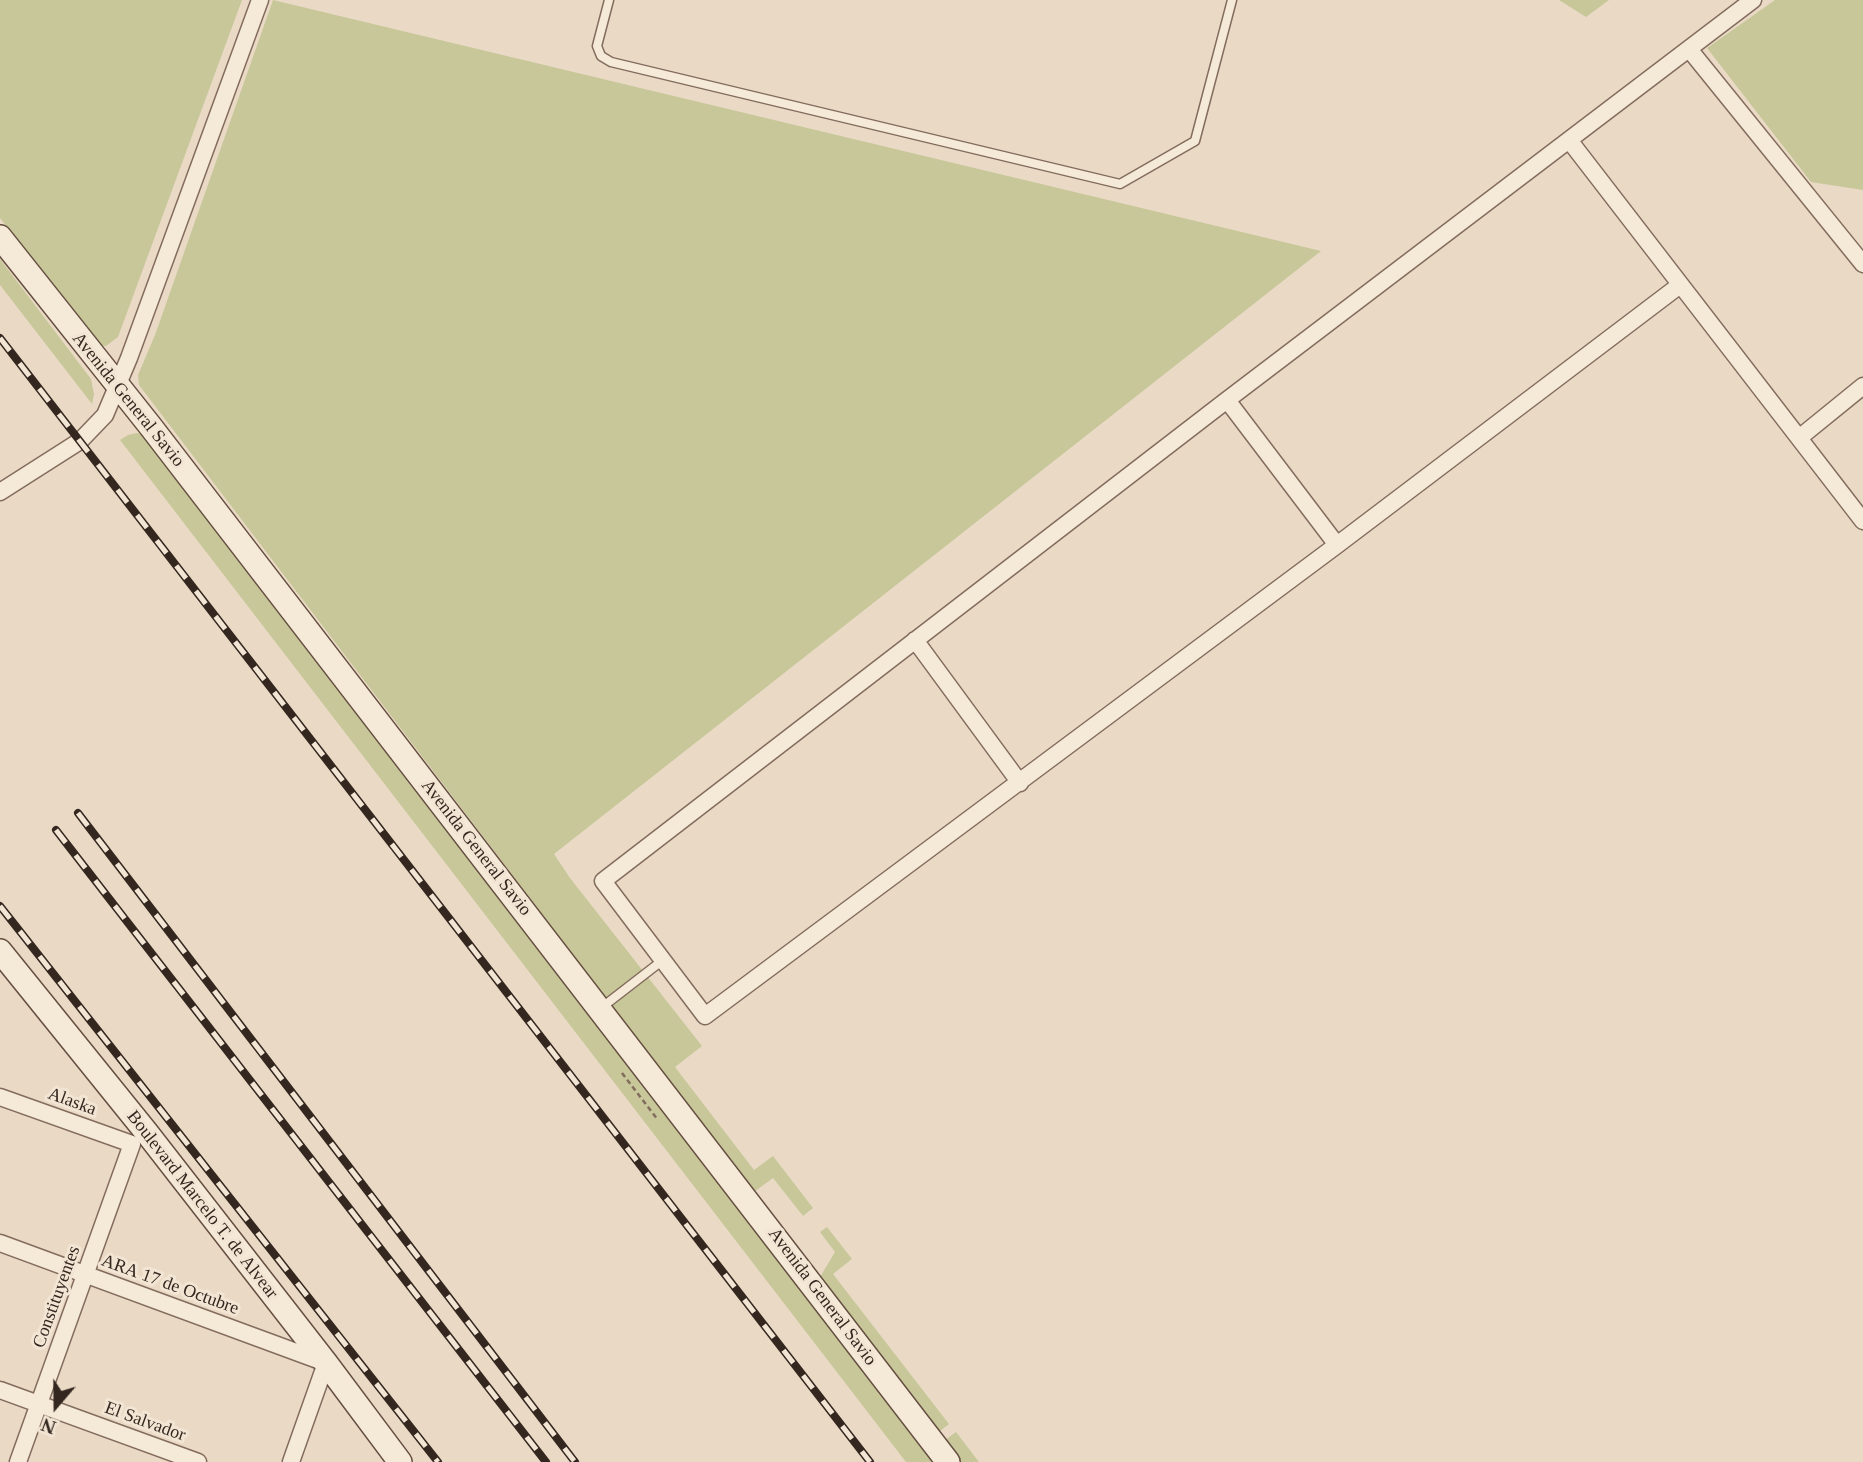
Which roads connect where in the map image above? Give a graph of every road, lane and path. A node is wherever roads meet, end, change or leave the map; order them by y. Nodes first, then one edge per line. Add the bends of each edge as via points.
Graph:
1 (260, 0) edge
2 (609, 0) edge
3 (1232, 0) edge
4 (1753, 0) edge
5 (1689, 49) junction
6 (1569, 141) junction
7 (0, 237) edge
8 (1863, 264) edge
9 (1680, 285) junction
10 (118, 386) junction
11 (1863, 386) edge
12 (1227, 400) junction
13 (1799, 438) junction
14 (0, 492) edge
15 (1863, 521) edge
16 (1338, 545) junction
17 (915, 640) junction
18 (1020, 783) junction
19 (0, 951) edge
20 (663, 960) junction
21 (600, 1009) junction
22 (0, 1097) edge
23 (139, 1138) junction
24 (0, 1243) edge
25 (86, 1274) junction
26 (326, 1363) junction
27 (0, 1391) edge
28 (39, 1405) junction
29 (18, 1462) edge
30 (198, 1462) edge
31 (292, 1462) edge
32 (400, 1462) edge
33 (948, 1462) edge

1 - 10 street
2 - 3 lane via 597,46 601,56 611,62 1120,184 1195,141
4 - 5 street
5 - 6 street
5 - 8 street
6 - 9 street
6 - 12 street
7 - 10 main road, Avenida General Savio
9 - 13 street
9 - 16 street
10 - 14 street via 105,415 89,433
10 - 21 main road, Avenida General Savio
11 - 13 street
12 - 16 street
12 - 17 street
13 - 15 street
16 - 18 street
17 - 18 street
17 - 20 street via 603,881
18 - 20 street via 705,1016
19 - 23 main road, Boulevard Marcelo T. de Alvear
20 - 21 lane
21 - 33 main road, Avenida General Savio
22 - 23 street, Alaska
23 - 25 street, Constituyentes
23 - 26 main road, Boulevard Marcelo T. de Alvear
24 - 25 street, ARA 17 de Octubre
25 - 26 street, ARA 17 de Octubre
25 - 28 street, Constituyentes
26 - 31 street
26 - 32 main road, Boulevard Marcelo T. de Alvear
27 - 28 street, El Salvador
28 - 29 street, Constituyentes
28 - 30 street, El Salvador

